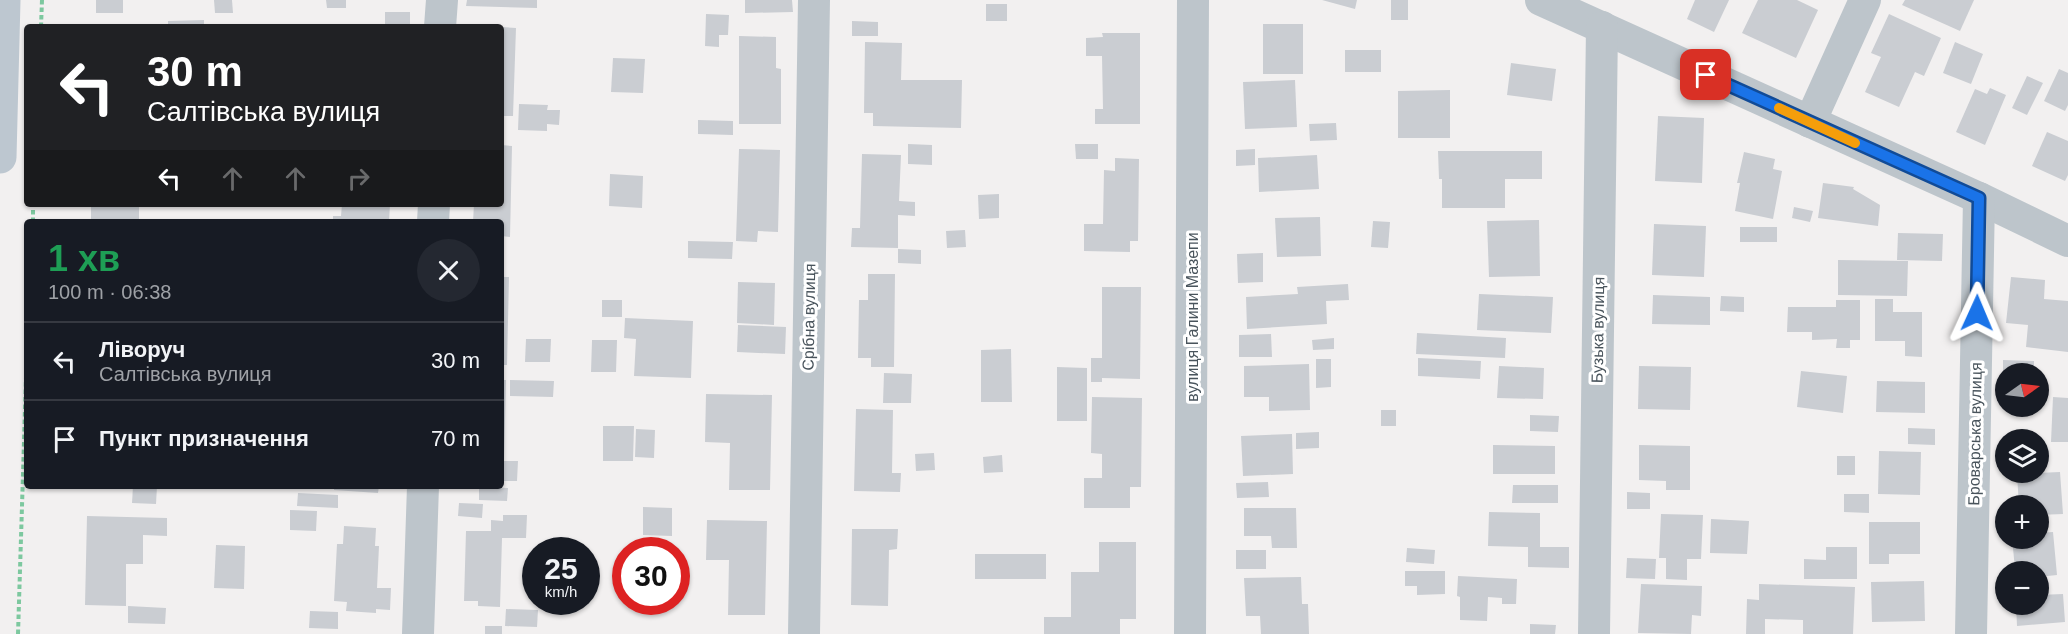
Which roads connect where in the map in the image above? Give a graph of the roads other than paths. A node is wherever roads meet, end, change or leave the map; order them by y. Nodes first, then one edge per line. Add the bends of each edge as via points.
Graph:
1 (4, 0) edge
2 (441, 0) edge
3 (814, 0) edge
4 (1193, 0) edge
5 (1541, 0) edge
6 (1865, 0) edge
7 (441, 24) edge
8 (1602, 27) junction
9 (1810, 122) junction
10 (0, 157) edge
11 (1979, 198) junction
12 (2068, 241) edge
13 (423, 489) edge
14 (418, 634) edge
15 (804, 634) edge
16 (1190, 634) edge
17 (1594, 634) edge
18 (1971, 634) edge

1 - 10 main road
2 - 7 street
3 - 15 street, Срібна вулиця
4 - 16 street, вулиця Галини Мазепи
5 - 8 street
6 - 9 street
8 - 9 street
8 - 17 street, Бузька вулиця
9 - 11 street
11 - 12 street
11 - 18 street, Броварська вулиця
13 - 14 street

